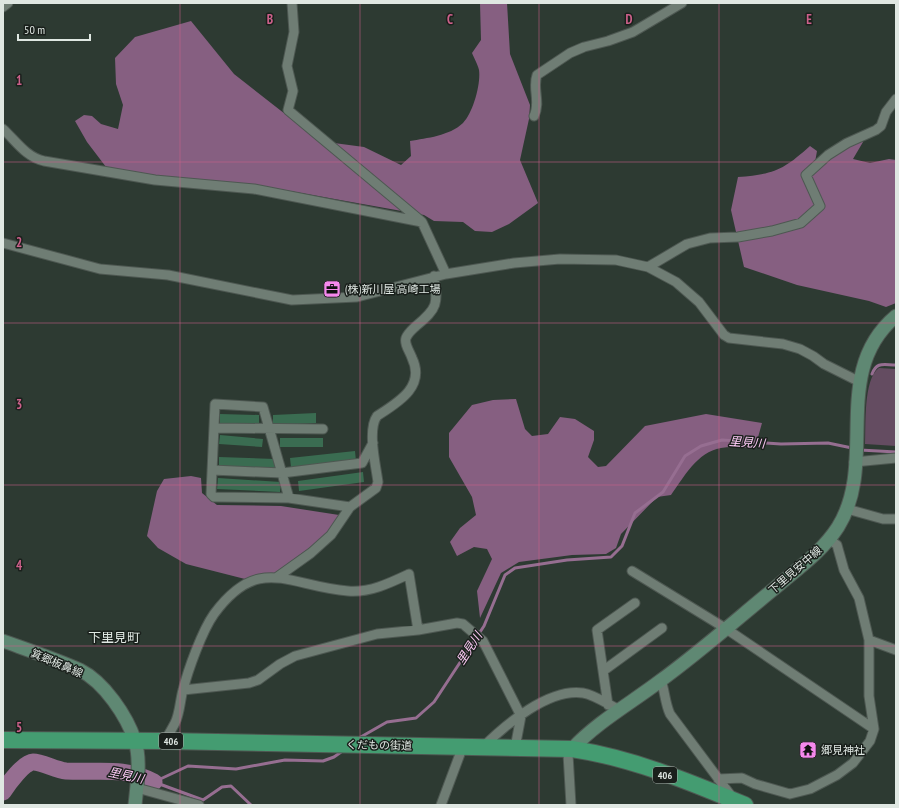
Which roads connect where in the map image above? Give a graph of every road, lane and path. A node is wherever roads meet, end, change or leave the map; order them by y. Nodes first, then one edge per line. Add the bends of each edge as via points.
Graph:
1 (8, 3) edge
2 (292, 3) edge
3 (682, 3) edge
4 (3, 7) edge
5 (896, 99) edge
6 (534, 116) dead end
7 (3, 129) edge
8 (422, 222) junction
9 (3, 243) edge
10 (648, 267) junction
11 (446, 274) junction
12 (434, 276) junction
13 (896, 316) edge
14 (860, 382) junction
15 (214, 428) junction
16 (323, 429) dead end
17 (269, 430) junction
18 (373, 443) junction
19 (896, 458) edge
20 (855, 460) junction
21 (212, 470) junction
22 (282, 473) junction
23 (289, 498) junction
24 (350, 507) junction
25 (848, 509) junction
26 (896, 519) edge
27 (829, 539) junction
28 (632, 571) dead end
29 (276, 578) junction
30 (635, 603) dead end
31 (662, 628) dead end
32 (725, 628) junction
33 (418, 630) junction
34 (3, 640) edge
35 (869, 640) junction
36 (896, 650) edge
37 (603, 671) junction
38 (661, 680) junction
39 (183, 690) junction
40 (614, 708) junction
41 (521, 716) junction
42 (874, 729) junction
43 (3, 740) edge
44 (135, 741) junction
45 (164, 741) junction
46 (463, 746) junction
47 (483, 747) junction
48 (515, 748) junction
49 (572, 749) junction
50 (718, 779) junction
51 (137, 786) junction
52 (740, 803) edge
53 (135, 805) edge
54 (199, 805) edge
55 (441, 805) edge
56 (571, 805) edge

1 - 4 street
2 - 8 street via 294,32 287,66 293,91 288,110
3 - 6 street via 633,32 584,46 537,75 537,109
5 - 10 street via 886,112 881,126 847,142 806,175 820,206 801,224 687,244
7 - 8 street via 30,157 44,161 155,180 254,189
8 - 11 street
9 - 12 street via 100,269 168,275 292,300 357,297
10 - 11 street via 616,260 560,259 514,263
10 - 14 street via 688,291 729,338 783,344 800,349
11 - 12 street
12 - 18 street via 438,299 432,313 409,332 406,338 414,362 415,382 403,399 376,416
13 - 14 main road, 下里見安中線 via 878,334 869,348
14 - 20 main road, 下里見安中線
15 - 17 street
15 - 17 street via 215,404 263,407
15 - 21 street
16 - 17 street
17 - 22 street
18 - 22 street via 362,463
18 - 24 street via 378,482 376,488
19 - 20 street
20 - 25 main road, 下里見安中線 via 853,490
21 - 22 street
21 - 23 street via 211,494 214,497
22 - 23 street
23 - 24 street
24 - 29 street via 331,535
25 - 26 street via 883,520
25 - 27 main road, 下里見安中線
27 - 32 main road, 下里見安中線 via 807,561
27 - 35 street via 837,545 844,570 859,598
28 - 32 street
29 - 33 street via 350,591 378,587 409,574
29 - 39 street via 249,581 238,588 213,615
30 - 37 street via 597,630
31 - 37 street
32 - 38 main road, 下里見安中線
32 - 42 street
33 - 39 street via 377,634 295,656 249,683
33 - 41 street via 457,623 471,629 483,641
34 - 44 main road, 箕郷板鼻線 via 81,671 97,682 119,709
35 - 36 street
35 - 42 street via 869,696
37 - 40 street
38 - 40 main road, 下里見安中線
38 - 50 street via 670,714
39 - 45 street via 176,721
40 - 41 street via 585,693 565,693
40 - 49 main road, 下里見安中線
41 - 47 street
41 - 48 street
42 - 50 street via 870,741 853,763 810,789 790,794 742,778
43 - 44 highway, くだもの街道 / 406
44 - 45 highway, くだもの街道 / 406
44 - 51 main road, 箕郷板鼻線
45 - 46 highway, くだもの街道 / 406
46 - 47 highway, くだもの街道 / 406
46 - 55 street
47 - 48 highway, くだもの街道 / 406
48 - 49 highway, くだもの街道 / 406
49 - 52 highway, くだもの街道 / 406 via 633,763
49 - 56 street via 568,754
50 - 52 street
51 - 53 main road, 箕郷板鼻線
51 - 54 street

